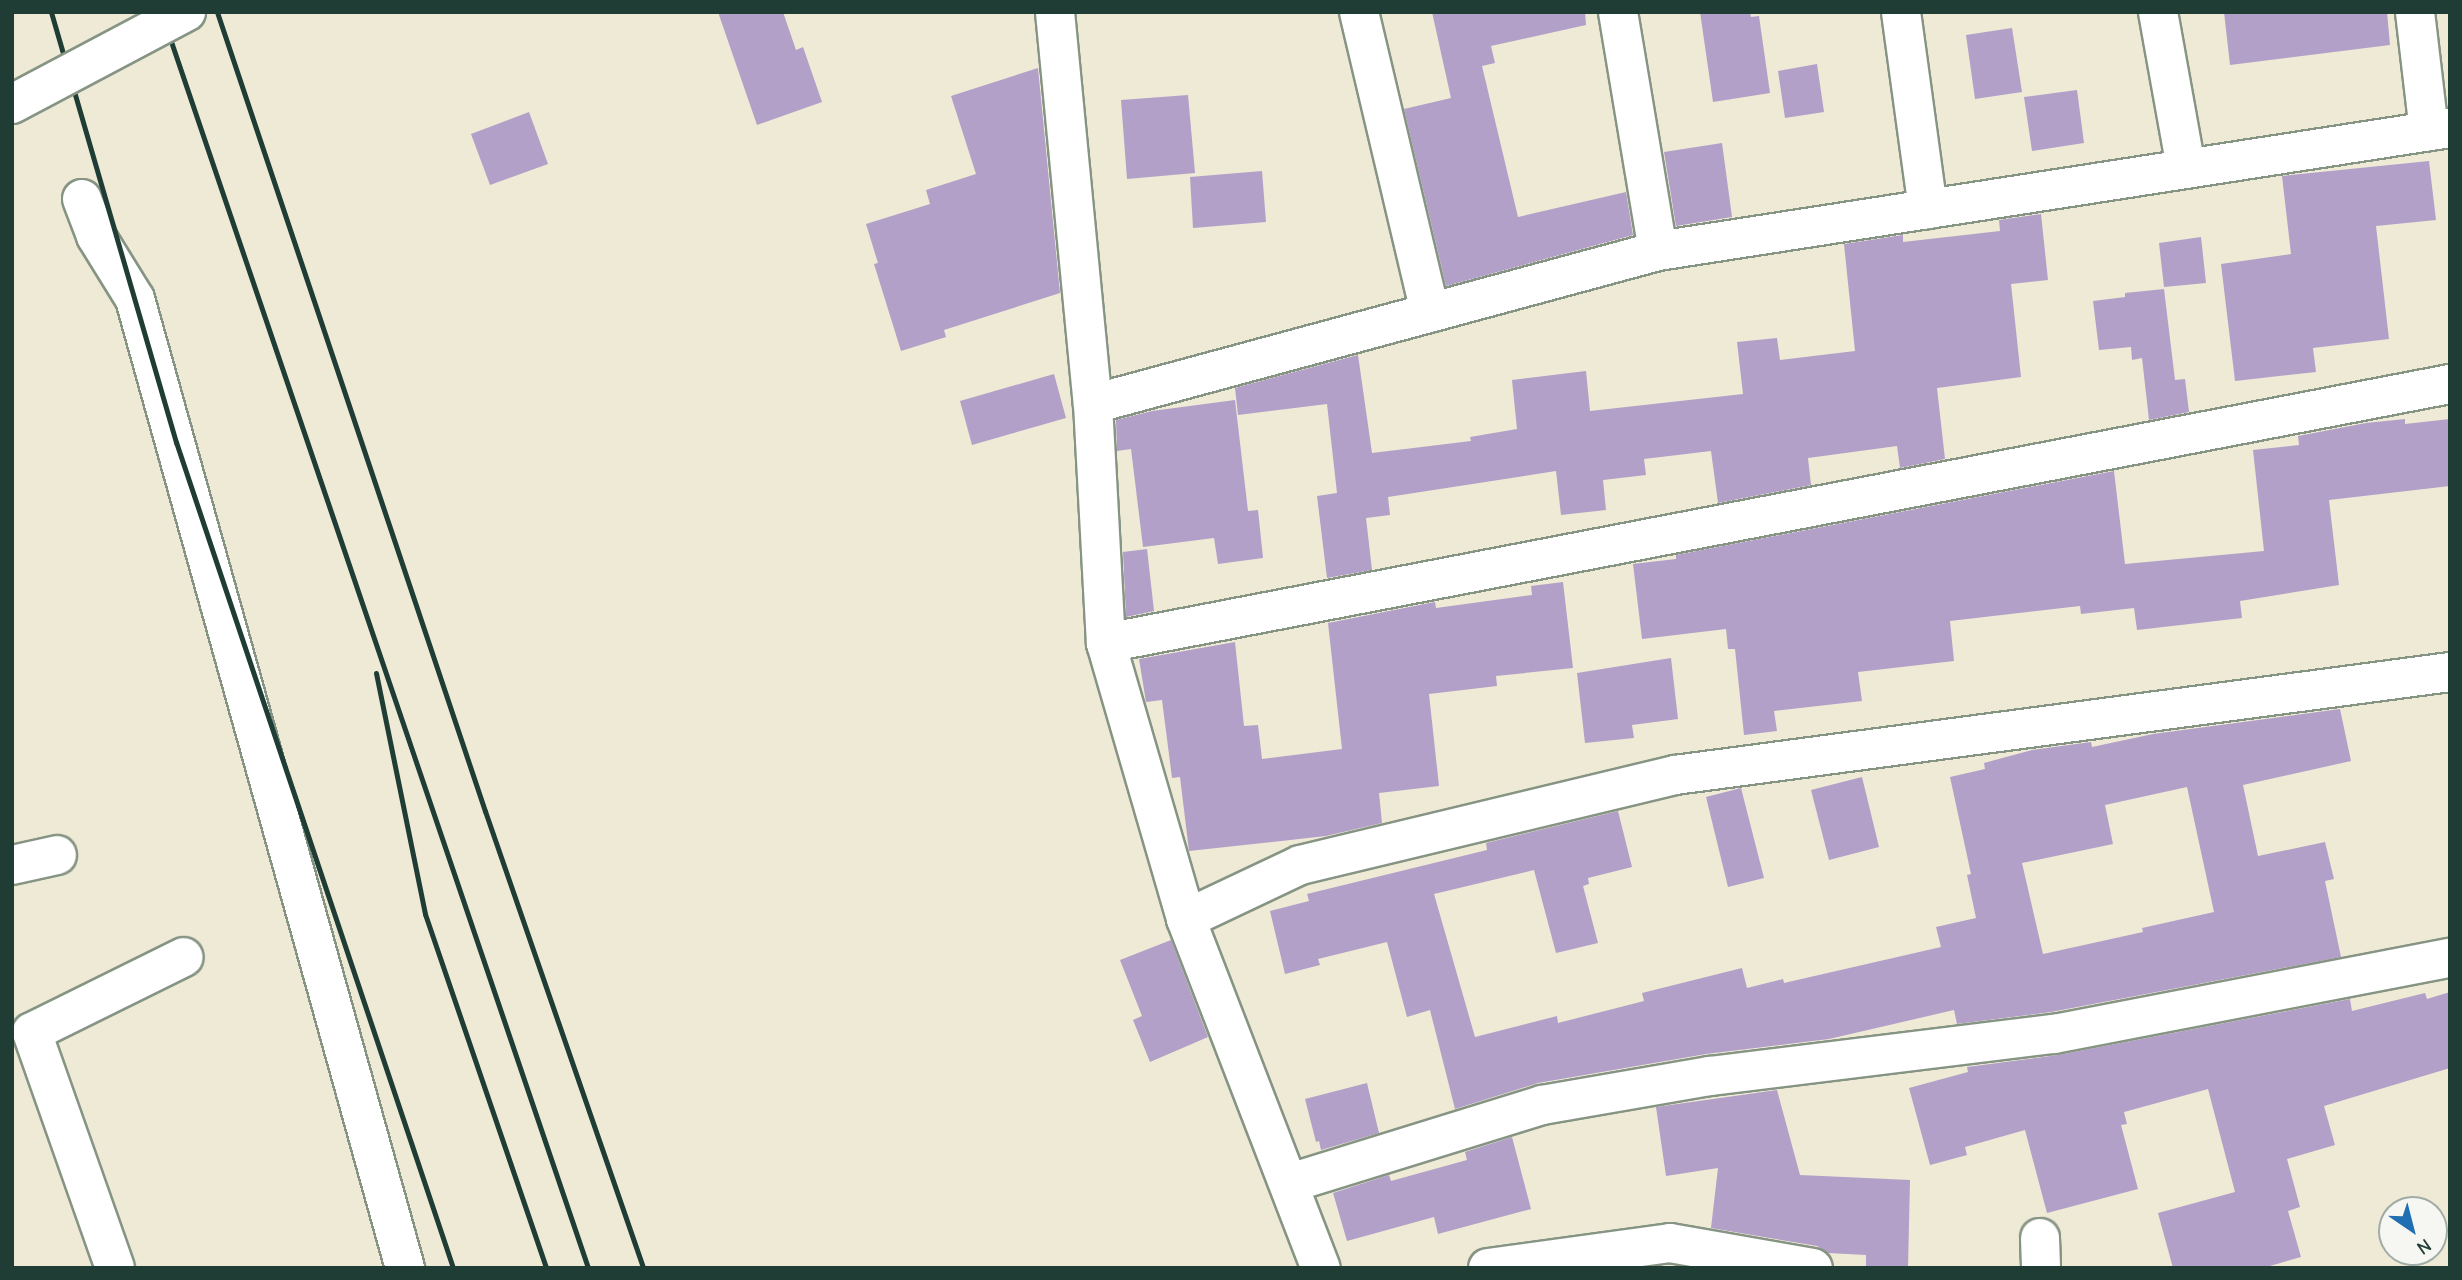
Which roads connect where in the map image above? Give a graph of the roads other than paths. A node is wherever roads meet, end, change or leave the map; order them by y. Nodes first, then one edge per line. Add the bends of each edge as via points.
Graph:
1 (187, 12) edge
2 (1055, 12) edge
3 (1359, 12) edge
4 (1618, 12) edge
5 (1901, 12) edge
6 (2158, 12) edge
7 (2415, 12) edge
8 (12, 104) edge
9 (2440, 129) edge
10 (2186, 168) junction
11 (82, 199) dead end
12 (1928, 209) junction
13 (1658, 251) junction
14 (1430, 313) junction
15 (2450, 384) edge
16 (1093, 404) junction
17 (1107, 643) junction
18 (2450, 672) edge
19 (57, 855) dead end
20 (12, 865) edge
21 (1186, 919) junction
22 (184, 957) dead end
23 (2450, 958) edge
24 (1290, 1183) junction
25 (115, 1268) edge
26 (405, 1268) edge
27 (1321, 1268) edge
28 (1488, 1268) edge
29 (1813, 1268) edge

1 - 8 street, bridge
2 - 16 street
3 - 14 street
4 - 13 street
5 - 12 street
6 - 10 street
7 - 9 street
9 - 10 street
10 - 12 street
11 - 26 street via 96,236 135,299
12 - 13 street
13 - 14 street
14 - 16 street
15 - 17 street
16 - 17 street
17 - 21 street
18 - 21 street via 1675,775 1300,865
19 - 20 street
21 - 24 street
22 - 25 street via 32,1032
23 - 24 street via 2053,1034 1710,1076 1542,1105
24 - 27 street
28 - 29 street via 1670,1243

